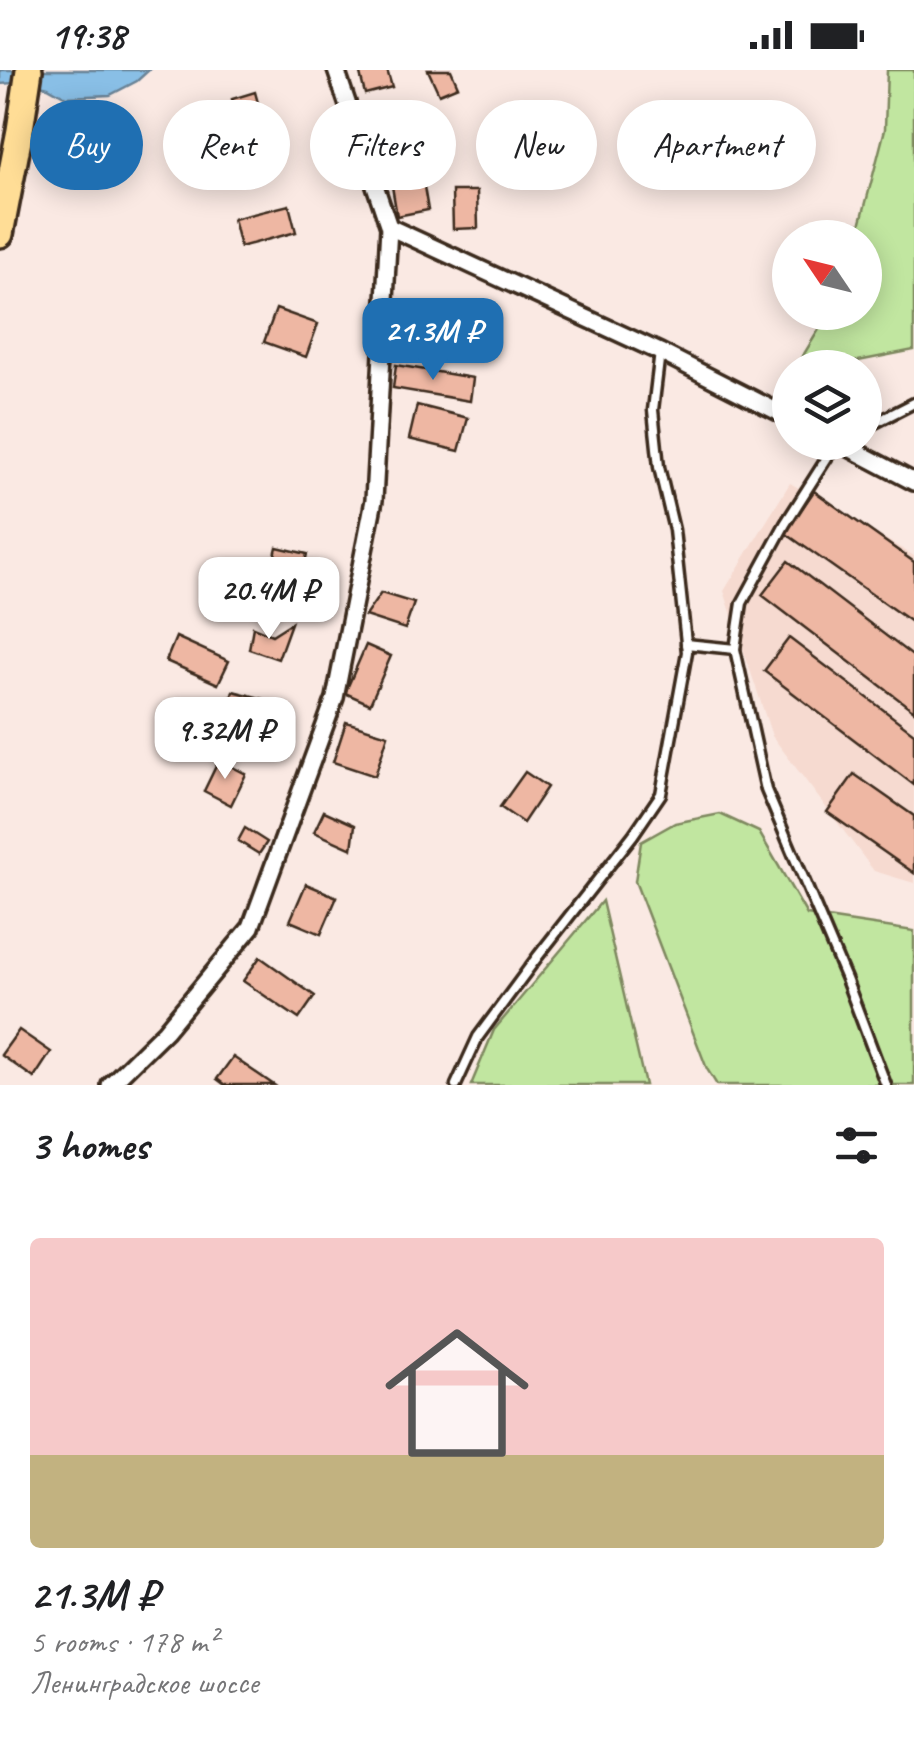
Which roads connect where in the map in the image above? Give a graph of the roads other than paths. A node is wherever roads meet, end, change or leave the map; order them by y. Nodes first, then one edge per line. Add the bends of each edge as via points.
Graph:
1 (28, 70) edge
2 (336, 70) edge
3 (389, 227) junction
4 (0, 234) edge
5 (660, 352) junction
6 (914, 404) edge
7 (772, 409) edge
8 (882, 420) edge
9 (826, 460) edge
10 (872, 460) edge
11 (914, 482) edge
12 (686, 644) junction
13 (735, 650) junction
14 (110, 1085) edge
15 (456, 1085) edge
16 (886, 1085) edge

1 - 4 main road
2 - 3 street
3 - 5 street
3 - 14 street via 374,500 335,698 251,927 165,1031
5 - 7 street
5 - 12 lane via 653,410
6 - 8 lane
9 - 13 lane via 742,603
10 - 11 street
12 - 13 lane
12 - 15 lane via 662,794 478,1037
13 - 16 lane via 766,790

